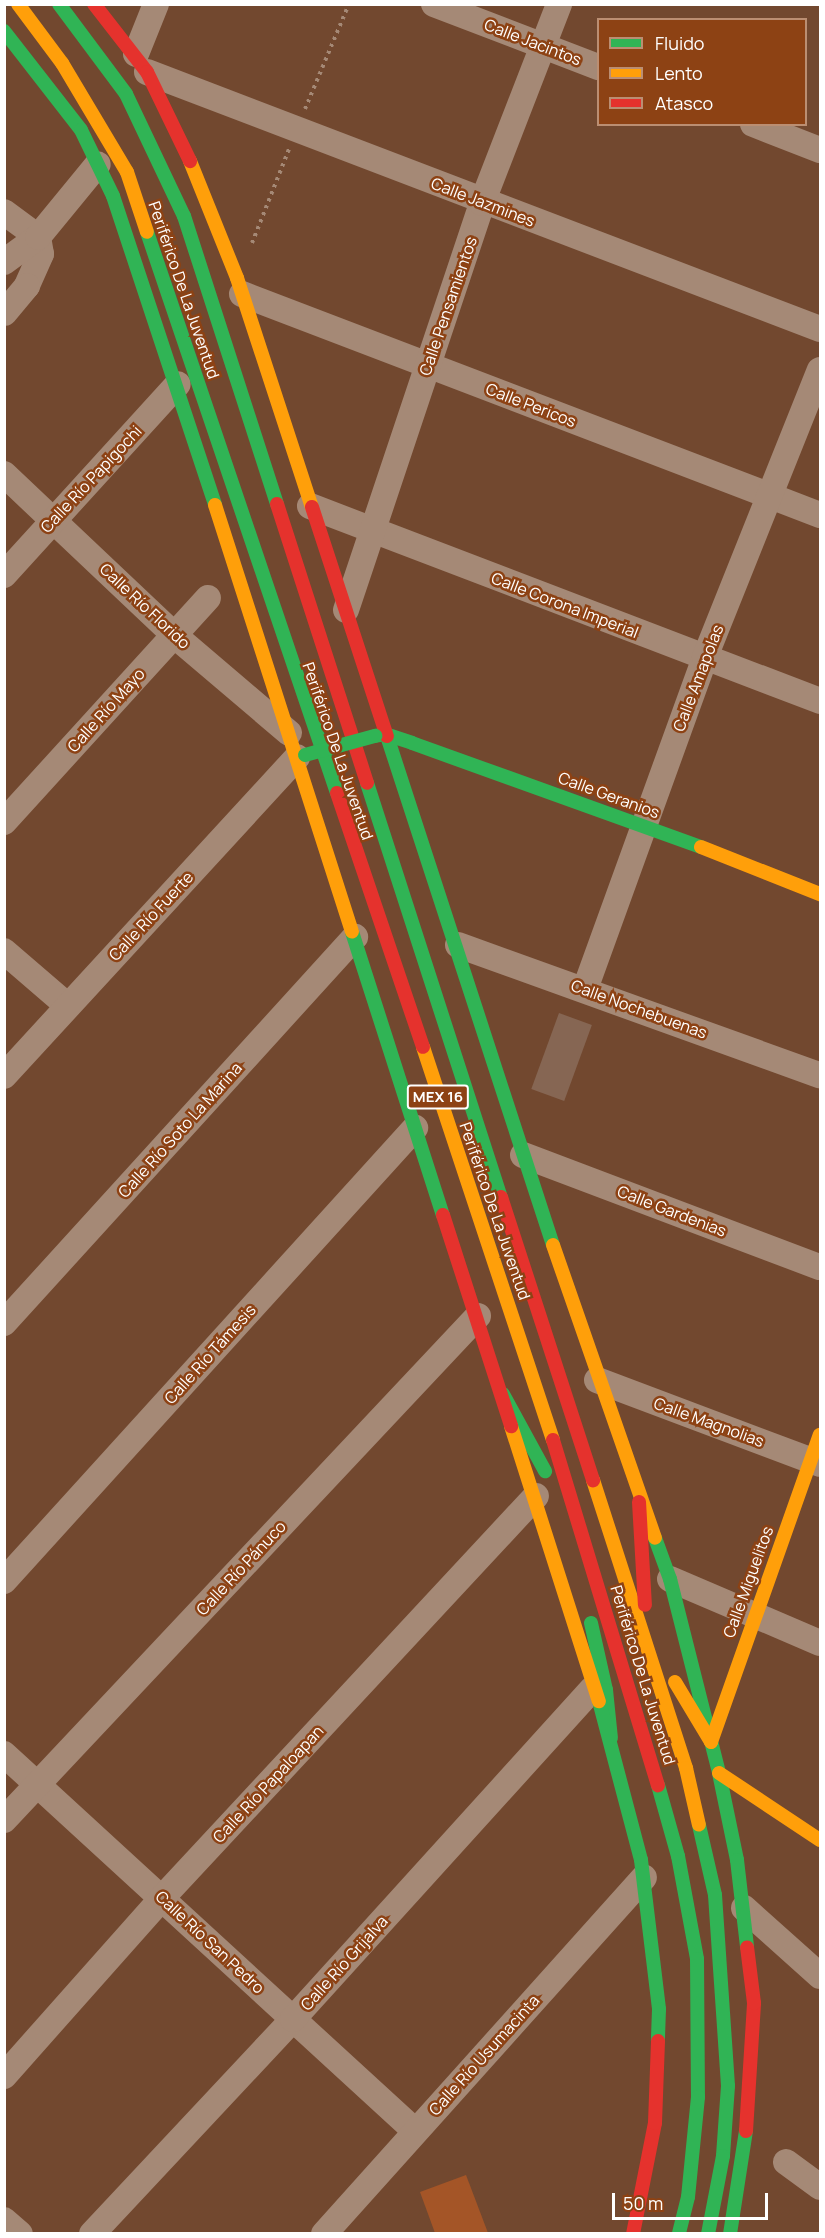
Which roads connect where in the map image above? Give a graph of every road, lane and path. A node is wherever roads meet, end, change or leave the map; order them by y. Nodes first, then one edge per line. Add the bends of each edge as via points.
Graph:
1 (18, 4) edge
2 (59, 4) edge
3 (94, 4) edge
4 (156, 4) edge
5 (434, 4) edge
6 (559, 4) edge
7 (4, 31) edge
8 (543, 46) junction
9 (141, 63) junction
10 (597, 67) edge
11 (758, 126) edge
12 (820, 150) edge
13 (99, 164) junction
14 (482, 203) junction
15 (4, 212) edge
16 (38, 237) junction
17 (4, 262) edge
18 (242, 294) junction
19 (4, 313) edge
20 (820, 329) edge
21 (428, 366) junction
22 (820, 370) edge
23 (178, 384) junction
24 (4, 474) edge
25 (770, 497) junction
26 (310, 506) junction
27 (820, 516) edge
28 (54, 518) junction
29 (372, 533) junction
30 (4, 575) edge
31 (208, 598) dead end
32 (346, 610) junction
33 (174, 635) junction
34 (705, 657) junction
35 (820, 701) edge
36 (289, 733) junction
37 (380, 735) junction
38 (301, 756) junction
39 (4, 822) edge
40 (644, 825) junction
41 (820, 894) edge
42 (355, 937) junction
43 (458, 945) junction
44 (4, 951) edge
45 (585, 989) junction
46 (68, 1006) junction
47 (820, 1075) edge
48 (4, 1076) edge
49 (415, 1128) junction
50 (523, 1155) junction
51 (820, 1267) edge
52 (478, 1316) junction
53 (4, 1323) edge
54 (597, 1380) junction
55 (503, 1394) junction
56 (820, 1435) edge
57 (816, 1462) edge
58 (536, 1496) junction
59 (639, 1502) junction
60 (575, 1514) junction
61 (583, 1540) junction
62 (670, 1580) junction
63 (4, 1581) edge
64 (753, 1616) junction
65 (642, 1622) junction
66 (820, 1643) edge
67 (651, 1650) junction
68 (592, 1689) junction
69 (611, 1738) junction
70 (711, 1742) junction
71 (4, 1754) edge
72 (719, 1773) junction
73 (37, 1784) junction
74 (4, 1820) edge
75 (820, 1840) edge
76 (644, 1877) junction
77 (162, 1898) junction
78 (744, 1908) junction
79 (820, 1976) edge
80 (293, 2019) junction
81 (4, 2076) edge
82 (415, 2131) junction
83 (786, 2162) dead end
84 (820, 2187) edge
85 (4, 2220) edge
86 (335, 2230) edge
87 (20, 2234) edge
88 (92, 2234) edge
89 (633, 2234) edge
90 (679, 2234) edge
91 (708, 2234) edge
92 (730, 2234) edge

1 - 60 main road, Periférico De La Juventud / MEX 16 via 62,63 127,172 520,1336
2 - 65 main road, Periférico De La Juventud / MEX 16 via 126,94 184,216
3 - 9 main road
4 - 9 street
5 - 8 street, Calle Jacintos
6 - 8 street, Calle Pensamientos
7 - 13 main road via 50,86
8 - 10 street, Calle Jacintos
8 - 14 street, Calle Pensamientos
9 - 14 street, Calle Jazmines
9 - 18 main road via 215,220
11 - 12 street
13 - 16 street
13 - 23 main road
14 - 20 street, Calle Jazmines
14 - 21 street, Calle Pensamientos
15 - 16 street
16 - 17 street
16 - 19 street via 38,268
18 - 21 street, Calle Pericos
18 - 26 main road
21 - 25 street, Calle Pericos
21 - 29 street, Calle Pensamientos
22 - 25 street, Calle Amapolas
23 - 28 street, Calle Río Papigochi
23 - 36 main road
24 - 28 street, Calle Río Florido
25 - 27 street, Calle Pericos
25 - 34 street, Calle Amapolas
26 - 29 street, Calle Corona Imperial
26 - 32 main road
28 - 30 street, Calle Río Papigochi
28 - 33 street, Calle Río Florido
29 - 32 street, Calle Pensamientos
29 - 34 street, Calle Corona Imperial
31 - 33 street, Calle Río Mayo
32 - 37 main road
33 - 36 street, Calle Río Florido
33 - 39 street, Calle Río Mayo
34 - 35 street, Calle Corona Imperial
34 - 40 street, Calle Amapolas
36 - 38 main road
37 - 38 main road, bridge
37 - 40 main road, Calle Geranios
37 - 43 main road
38 - 42 main road
38 - 46 street, Calle Río Fuerte
40 - 41 main road, Calle Geranios
40 - 45 street, Calle Amapolas
42 - 49 main road
42 - 53 street, Calle Río Soto La Marina
43 - 45 street, Calle Nochebuenas
43 - 50 main road
44 - 46 street
45 - 47 street, Calle Nochebuenas
46 - 48 street, Calle Río Fuerte
49 - 52 main road
49 - 63 street, Calle Río Támesis
50 - 51 street, Calle Gardenias
50 - 54 main road
52 - 55 main road
52 - 73 street, Calle Río Pánuco
54 - 57 street, Calle Magnolias
54 - 59 main road
55 - 58 main road
55 - 60 main road via 549,1478
56 - 57 main road, Calle Miguelitos
57 - 64 main road, Calle Miguelitos
58 - 68 main road
58 - 77 street, Calle Río Papaloapan
59 - 62 main road
59 - 65 main road via 647,1596
60 - 61 main road, Periférico De La Juventud / MEX 16
61 - 69 main road via 587,1605 606,1690
61 - 90 main road, Periférico De La Juventud / MEX 16 via 670,1825 697,1959 698,2097 688,2197
62 - 64 street
62 - 70 main road
64 - 66 street
64 - 70 main road, Calle Miguelitos
65 - 67 main road, Periférico De La Juventud / MEX 16
67 - 70 main road via 668,1666
67 - 91 main road, Periférico De La Juventud / MEX 16 via 699,1814 723,1951 728,2086 723,2156
68 - 69 main road
68 - 80 street, Calle Río Grijalva
69 - 76 main road
70 - 72 main road
71 - 73 street, Calle Río San Pedro
72 - 75 main road
72 - 78 main road
73 - 74 street, Calle Río Pánuco
73 - 77 street, Calle Río San Pedro
76 - 82 street, Calle Río Usumacinta
76 - 89 main road via 659,2009 658,2067 655,2123
77 - 80 street, Calle Río San Pedro
77 - 81 street, Calle Río Papaloapan
78 - 79 street
78 - 92 main road via 754,2004 752,2061 746,2135
80 - 82 street, Calle Río San Pedro
80 - 88 street, Calle Río Grijalva
82 - 86 street, Calle Río Usumacinta
83 - 84 street
85 - 87 street

